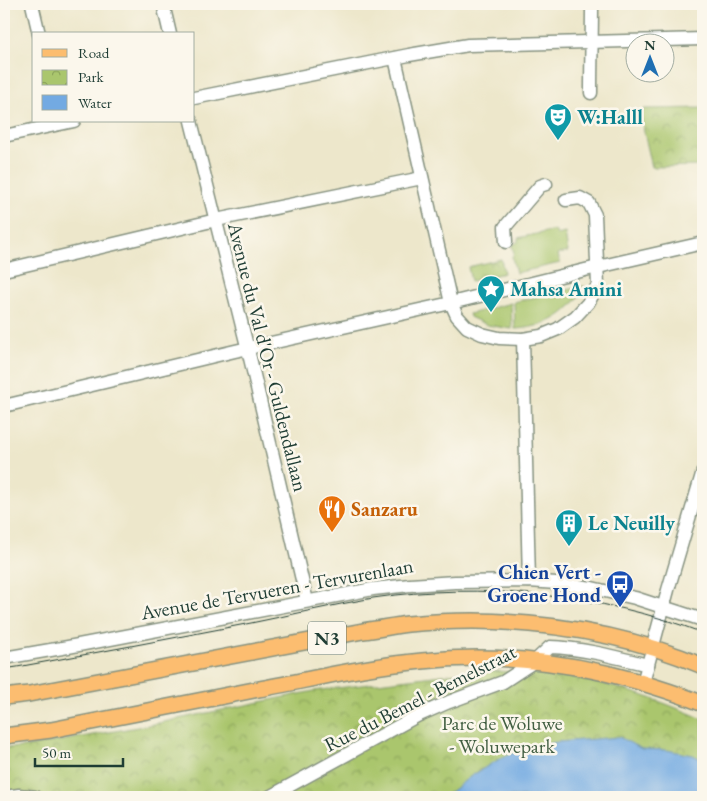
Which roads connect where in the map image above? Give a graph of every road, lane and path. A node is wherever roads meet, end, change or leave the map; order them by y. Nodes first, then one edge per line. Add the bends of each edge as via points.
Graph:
1 (32, 4) edge
2 (163, 4) edge
3 (592, 4) edge
4 (39, 32) edge
5 (170, 32) edge
6 (703, 38) edge
7 (591, 41) junction
8 (395, 58) junction
9 (591, 94) dead end
10 (195, 98) edge
11 (65, 122) edge
12 (191, 122) edge
13 (4, 136) edge
14 (422, 178) junction
15 (546, 184) dead end
16 (566, 200) dead end
17 (216, 220) junction
18 (506, 242) dead end
19 (703, 243) edge
20 (597, 267) junction
21 (4, 270) edge
22 (451, 302) junction
23 (522, 339) junction
24 (247, 348) junction
25 (4, 406) edge
26 (703, 470) edge
27 (699, 501) edge
28 (529, 581) junction
29 (307, 601) junction
30 (664, 606) junction
31 (703, 620) edge
32 (652, 648) junction
33 (4, 658) edge
34 (535, 661) junction
35 (648, 665) junction
36 (703, 666) edge
37 (643, 683) junction
38 (4, 697) edge
39 (703, 704) edge
40 (4, 736) edge
41 (5, 797) edge
42 (35, 797) edge
43 (268, 797) edge

1 - 4 street
2 - 5 street
3 - 7 street
6 - 7 street
7 - 8 street via 468,45
7 - 9 street
8 - 10 street
8 - 14 street
11 - 13 street
12 - 17 street, Avenue du Val d'Or - Guldendallaan
14 - 17 street
14 - 22 street
15 - 18 street via 540,186 506,227
16 - 20 street via 580,198 589,203 595,215
17 - 21 street
17 - 24 street, Avenue du Val d'Or - Guldendallaan
19 - 20 street
20 - 22 street
20 - 23 street via 598,284 588,303 574,317 549,333
22 - 23 street via 467,327 499,338
22 - 24 street
23 - 28 street
24 - 25 street
24 - 29 street, Avenue du Val d'Or - Guldendallaan
26 - 27 street
27 - 30 street
28 - 29 street, Avenue de Tervueren - Tervurenlaan via 410,584
28 - 30 street, Avenue de Tervueren - Tervurenlaan via 592,588
29 - 33 street, Avenue de Tervueren - Tervurenlaan
30 - 31 street, Avenue de Tervueren - Tervurenlaan
30 - 32 street
32 - 35 street
32 - 36 main road, N3
32 - 38 main road, N3 via 598,633 532,624 416,623
34 - 35 street via 550,647
34 - 37 main road, N3
34 - 40 main road, N3 via 453,659 387,666 52,730
34 - 43 street, Rue du Bemel - Bemelstraat via 503,682 417,716
35 - 37 street
37 - 39 main road, N3
41 - 42 street

